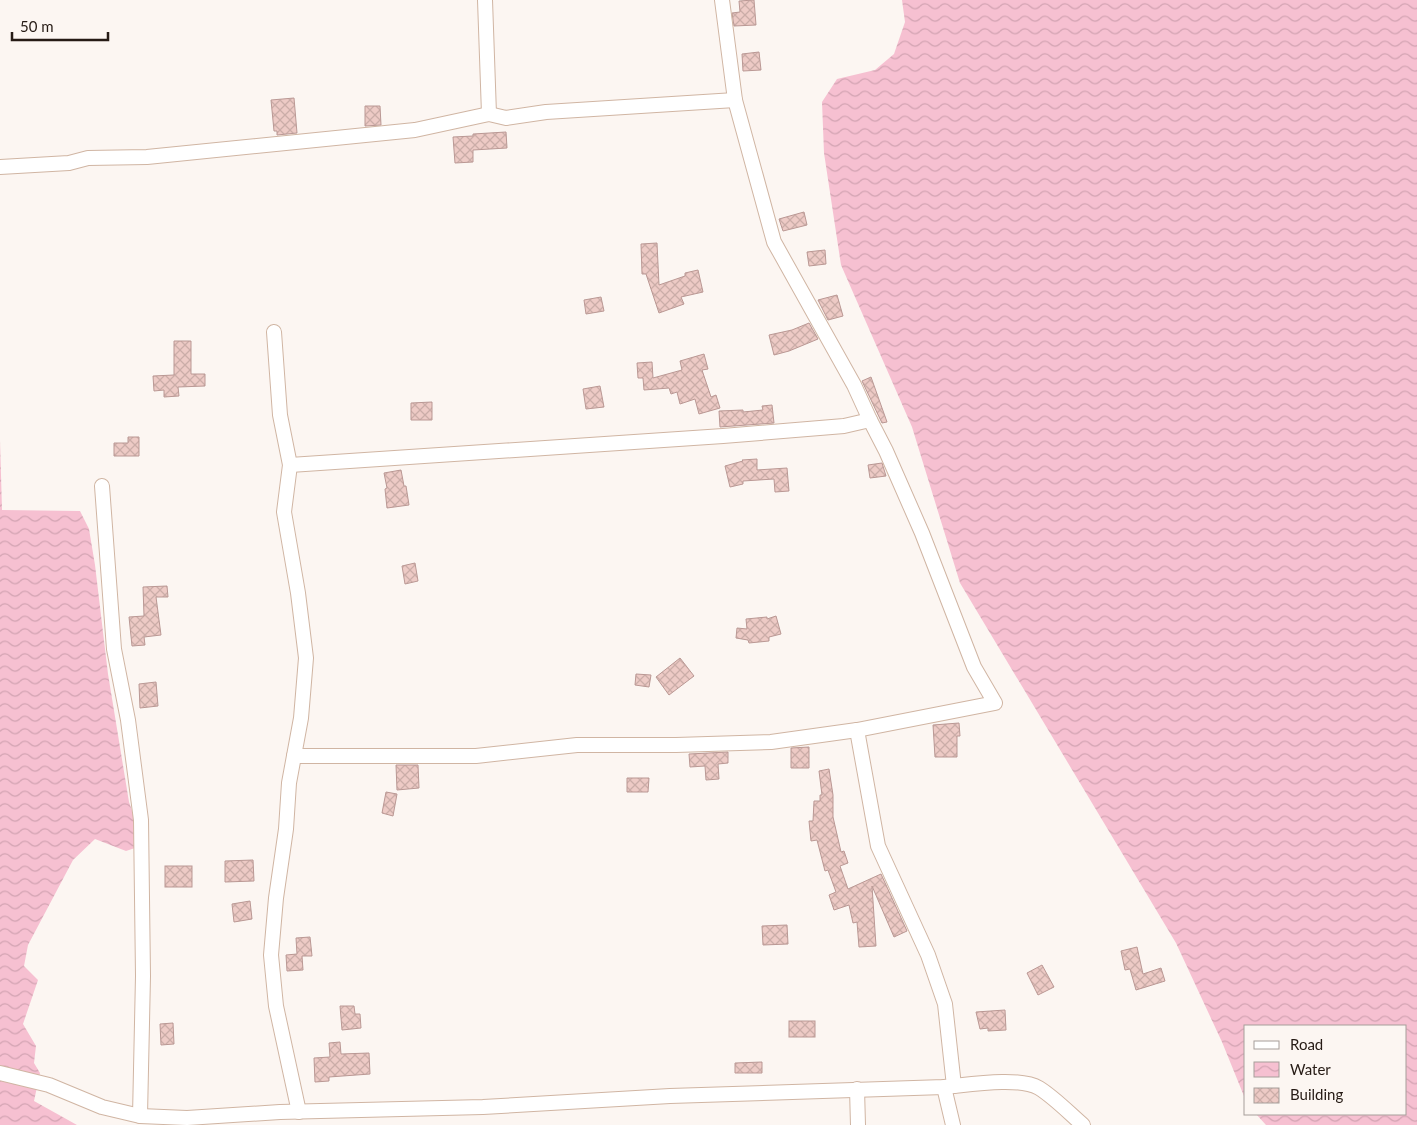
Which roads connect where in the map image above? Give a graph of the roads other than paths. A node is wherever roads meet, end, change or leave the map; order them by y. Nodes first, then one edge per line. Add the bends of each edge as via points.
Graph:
1 (485, 0) edge
2 (722, 0) edge
3 (735, 100) junction
4 (489, 114) junction
5 (0, 167) edge
6 (274, 332) dead end
7 (870, 420) junction
8 (290, 465) junction
9 (102, 486) dead end
10 (857, 730) junction
11 (294, 756) junction
12 (0, 1073) edge
13 (949, 1086) junction
14 (857, 1089) junction
15 (299, 1112) junction
16 (140, 1116) junction
17 (858, 1125) edge
18 (953, 1125) edge
19 (1083, 1125) edge

1 - 4 street
2 - 3 street
3 - 4 street via 546,112 506,118
3 - 7 street via 774,242 854,385
4 - 5 street via 415,130 157,156 88,158 69,163
6 - 8 street via 280,415
7 - 8 street via 844,426 723,436
7 - 10 street via 922,533 974,667 996,703
8 - 11 street via 284,512 306,658
9 - 16 street via 114,648 128,720 141,820 143,976
10 - 11 street via 771,742 577,745 476,756
10 - 13 street via 878,846 928,955 945,1004
11 - 15 street via 271,954 276,1006
12 - 16 street via 50,1085 102,1107
13 - 14 street
13 - 18 street
13 - 19 street via 976,1082 1022,1083 1038,1087
14 - 15 street via 483,1107
14 - 17 street
15 - 16 street via 187,1118

